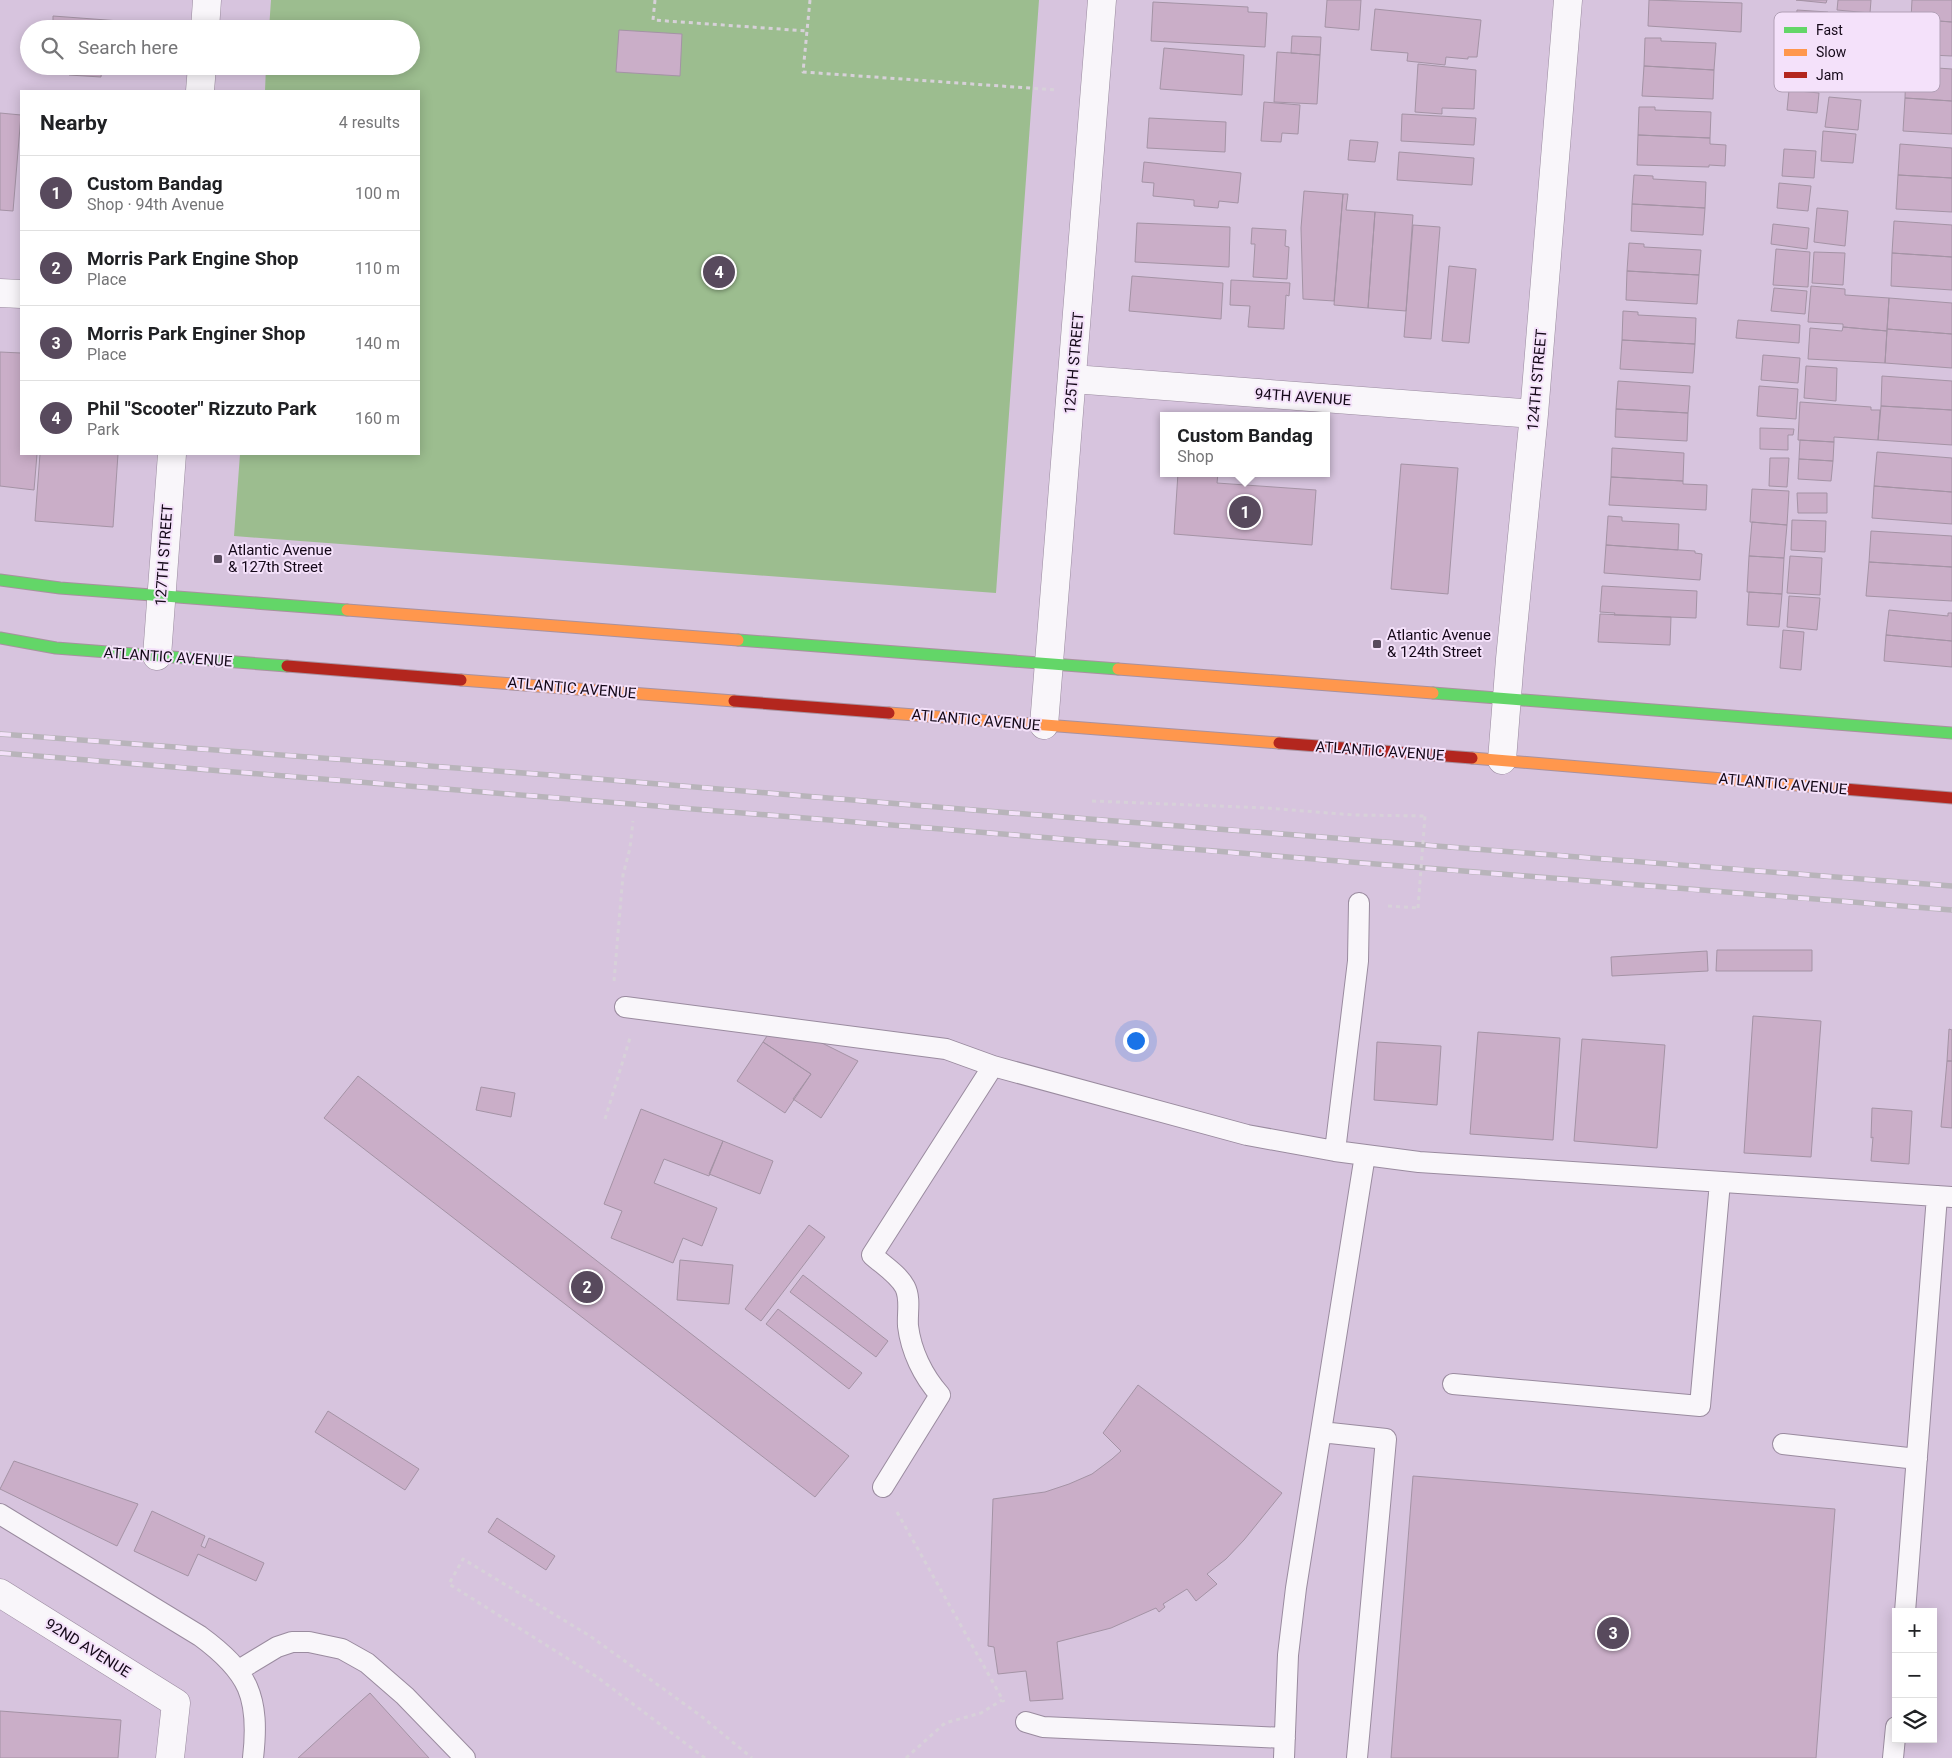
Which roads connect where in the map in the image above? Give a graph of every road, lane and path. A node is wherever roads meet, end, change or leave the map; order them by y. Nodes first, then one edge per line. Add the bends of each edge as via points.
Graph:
1 (208, 0) edge
2 (655, 0) edge
3 (810, 0) edge
4 (1102, 0) edge
5 (1568, 0) edge
6 (206, 20) edge
7 (807, 31) junction
8 (201, 75) edge
9 (200, 90) edge
10 (1057, 90) dead end
11 (0, 292) edge
12 (20, 294) edge
13 (1072, 379) junction
14 (1534, 414) junction
15 (172, 455) edge
16 (0, 580) edge
17 (161, 596) junction
18 (0, 638) edge
19 (157, 656) junction
20 (1049, 664) junction
21 (1508, 699) junction
22 (1044, 725) junction
23 (1952, 733) edge
24 (1502, 760) junction
25 (1952, 798) edge
26 (1092, 801) dead end
27 (633, 820) dead end
28 (630, 848) dead end
29 (1359, 903) dead end
30 (1418, 908) dead end
31 (625, 1007) dead end
32 (993, 1066) junction
33 (1336, 1152) junction
34 (1365, 1155) junction
35 (1720, 1182) junction
36 (1945, 1197) edge
37 (1453, 1384) dead end
38 (1321, 1432) junction
39 (1783, 1444) dead end
40 (1917, 1459) junction
41 (883, 1488) joint
42 (0, 1514) edge
43 (0, 1593) edge
44 (1905, 1608) edge
45 (239, 1670) junction
46 (1002, 1700) junction
47 (1026, 1722) joint
48 (1284, 1738) junction
49 (1894, 1743) edge
50 (170, 1758) edge
51 (253, 1758) edge
52 (465, 1758) edge
53 (705, 1758) edge
54 (752, 1758) edge
55 (906, 1758) edge
56 (1284, 1758) edge
57 (1357, 1758) edge
58 (1893, 1758) edge

1 - 6 street
2 - 7 path via 653,20
3 - 7 path
4 - 13 street, 125TH STREET
5 - 14 street, 124TH STREET
7 - 10 path via 803,72
8 - 9 street
11 - 12 street
13 - 14 street, 94TH AVENUE
13 - 20 street, 125TH STREET
14 - 21 street, 124TH STREET
15 - 17 street, 127TH STREET
16 - 17 main road
17 - 19 street, 127TH STREET
17 - 20 main road
18 - 19 main road, ATLANTIC AVENUE via 56,648
19 - 22 main road, ATLANTIC AVENUE
20 - 21 main road
20 - 22 street, 125TH STREET
21 - 23 main road
21 - 24 street, 124TH STREET
22 - 24 main road, ATLANTIC AVENUE
24 - 25 main road, ATLANTIC AVENUE
26 - 30 path, bridge via 1424,816
27 - 28 path
29 - 33 lane via 1358,960
31 - 32 lane via 946,1049
32 - 33 lane via 1247,1134
32 - 41 lane via 872,1255 899,1278 906,1289 911,1344 929,1382 940,1395
33 - 34 lane
34 - 35 lane via 1419,1162
34 - 38 lane
35 - 36 lane
35 - 37 lane via 1700,1406
36 - 40 lane
38 - 48 lane via 1289,1645
38 - 57 lane via 1386,1439
39 - 40 lane
40 - 44 lane
41 - 46 path
42 - 45 lane via 200,1636
43 - 50 street, 92ND AVENUE via 176,1703
45 - 51 lane via 254,1709
45 - 52 lane via 277,1647 292,1642 342,1649 367,1663 405,1696
46 - 47 path
46 - 55 path via 982,1712 945,1723
47 - 48 lane via 1043,1727
48 - 56 lane
49 - 58 lane
53 - 54 path via 590,1672 449,1584 463,1558 590,1636 702,1716

